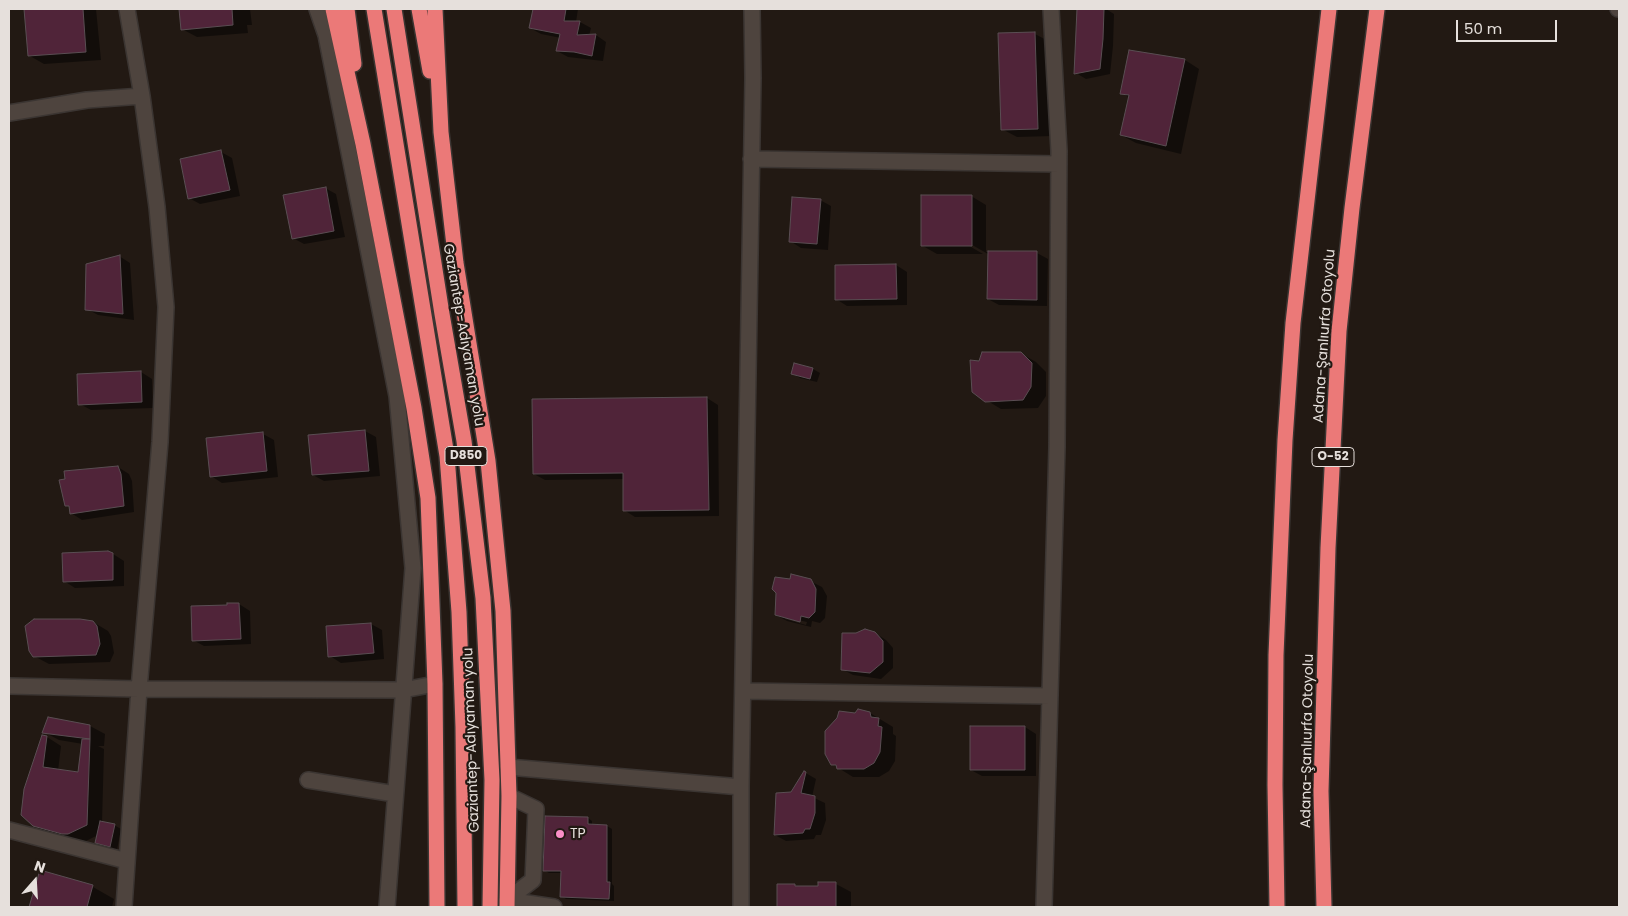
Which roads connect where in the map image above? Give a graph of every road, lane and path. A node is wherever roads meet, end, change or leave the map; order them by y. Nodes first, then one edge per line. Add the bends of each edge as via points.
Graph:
1 (127, 9) edge
2 (317, 9) edge
3 (374, 9) edge
4 (394, 9) edge
5 (419, 9) edge
6 (435, 9) edge
7 (752, 9) edge
8 (1051, 9) edge
9 (1329, 9) edge
10 (1377, 9) edge
11 (337, 10) edge
12 (142, 96) junction
13 (9, 113) edge
14 (441, 132) junction
15 (751, 159) junction
16 (1059, 164) junction
17 (435, 684) junction
18 (9, 686) edge
19 (139, 690) junction
20 (403, 690) junction
21 (743, 691) junction
22 (1050, 696) junction
23 (508, 767) junction
24 (308, 780) dead end
25 (741, 787) junction
26 (395, 794) junction
27 (509, 796) junction
28 (9, 830) edge
29 (127, 861) junction
30 (509, 905) edge
31 (124, 907) edge
32 (387, 907) edge
33 (436, 907) edge
34 (465, 907) edge
35 (490, 907) edge
36 (554, 907) edge
37 (741, 907) edge
38 (1044, 907) edge
39 (1277, 907) edge
40 (1324, 907) edge

1 - 12 street
2 - 20 street via 326,35 397,396 413,568
3 - 34 highway, Gaziantep-Adıyaman yolu / D850 via 447,456 459,612
4 - 35 highway, Gaziantep-Adıyaman yolu / D850 via 464,441 483,598 492,780
5 - 14 highway
6 - 14 highway
7 - 15 street
8 - 16 street
9 - 39 highway via 1293,323 1286,440 1276,655
10 - 40 highway, Adana-Şanlıurfa Otoyolu / O-52 via 1339,331 1328,548 1321,791
11 - 17 highway via 414,408 428,498
12 - 13 street via 87,100
12 - 19 street via 166,307 160,442
14 - 23 highway via 456,263 490,480 503,611
15 - 16 street
15 - 21 street
16 - 22 street via 1057,447
17 - 20 street
17 - 33 highway
18 - 19 street
19 - 20 street
19 - 29 street
20 - 26 street
21 - 22 street
21 - 25 street
22 - 38 street
23 - 25 street
23 - 27 highway
24 - 26 street
25 - 37 street
26 - 32 street
27 - 30 highway
27 - 30 street via 536,809 532,880
28 - 29 street
29 - 31 street
30 - 36 street

